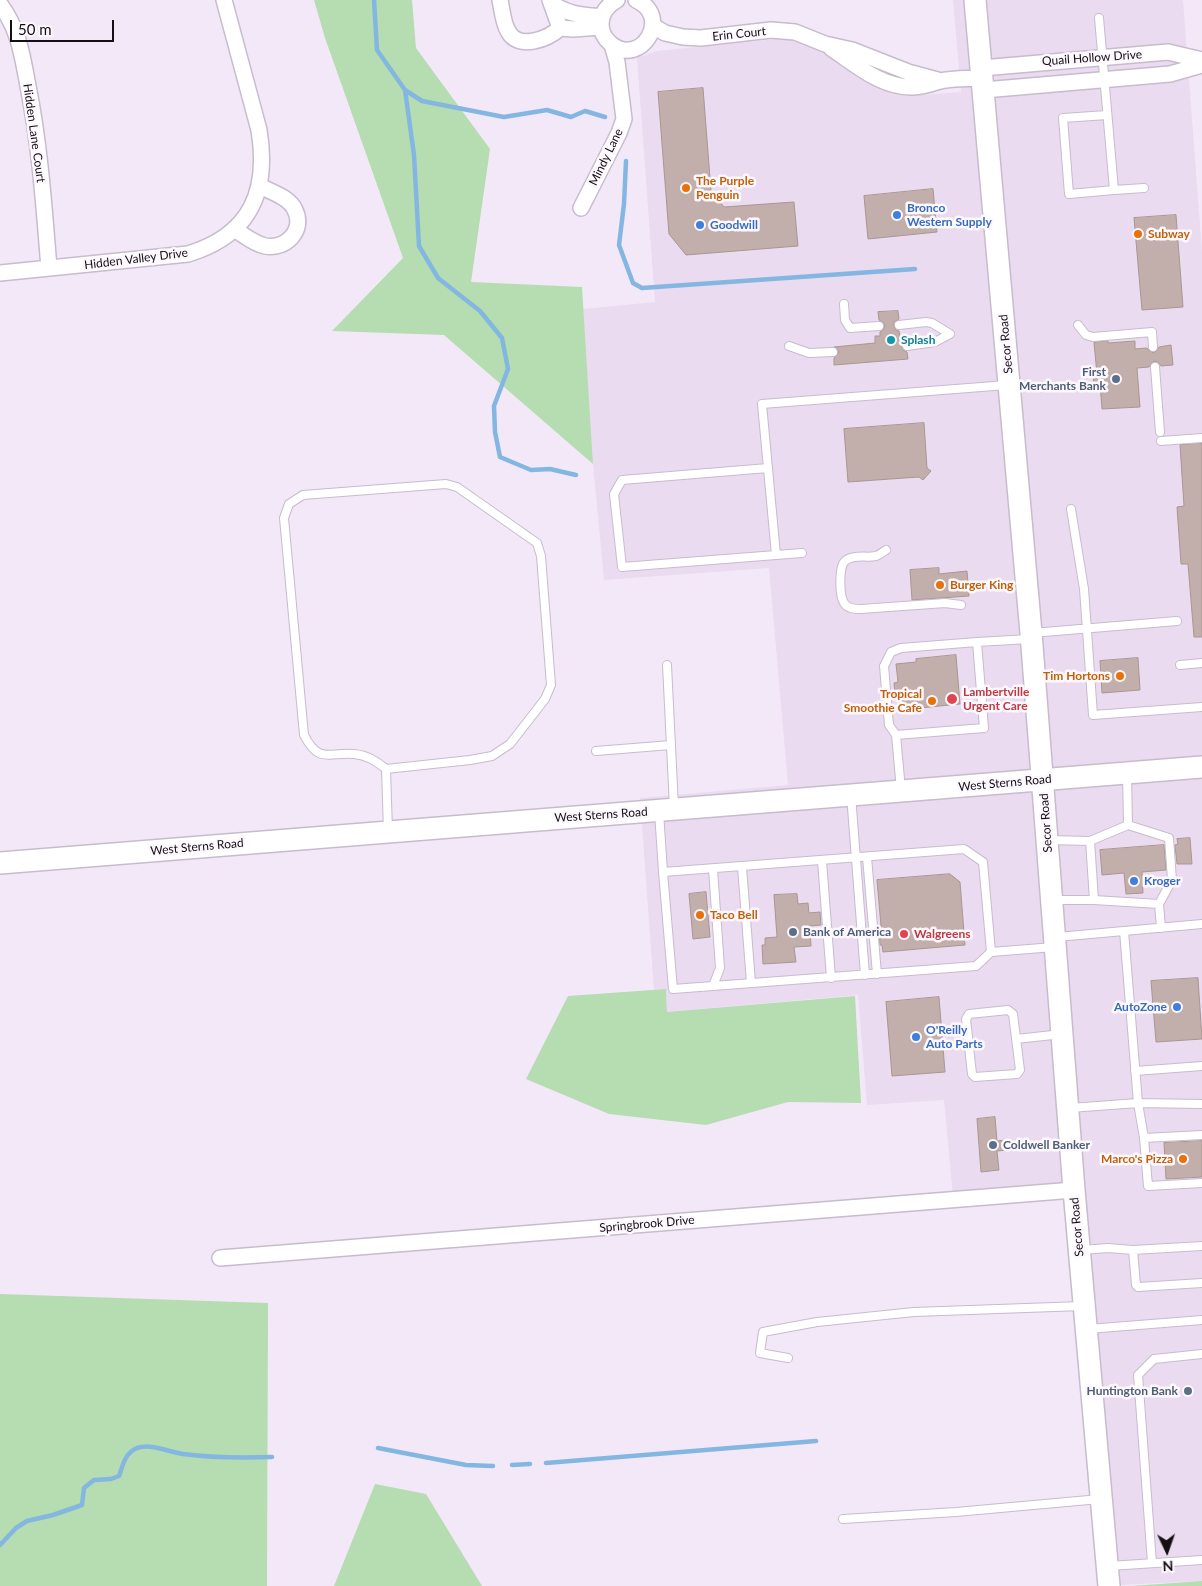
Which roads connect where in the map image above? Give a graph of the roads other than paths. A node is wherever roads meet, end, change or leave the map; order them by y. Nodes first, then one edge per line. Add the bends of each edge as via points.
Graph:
1 (224, 0) edge
2 (500, 0) edge
3 (617, 0) edge
4 (636, 0) edge
5 (975, 0) edge
6 (551, 2) edge
7 (0, 4) edge
8 (1099, 18) dead end
9 (601, 22) junction
10 (653, 26) junction
11 (560, 28) junction
12 (612, 45) junction
13 (1102, 57) junction
14 (1202, 60) edge
15 (1202, 65) edge
16 (983, 79) junction
17 (1104, 80) junction
18 (1107, 115) junction
19 (260, 186) junction
20 (1144, 188) dead end
21 (1114, 190) junction
22 (581, 208) dead end
23 (234, 229) junction
24 (49, 268) junction
25 (0, 272) edge
26 (844, 304) dead end
27 (899, 325) dead end
28 (1078, 325) dead end
29 (879, 326) dead end
30 (789, 346) dead end
31 (907, 346) dead end
32 (1153, 347) dead end
33 (833, 352) dead end
34 (1155, 367) dead end
35 (1009, 385) junction
36 (1160, 432) dead end
37 (1202, 438) edge
38 (1161, 441) dead end
39 (768, 468) junction
40 (1071, 509) dead end
41 (886, 550) dead end
42 (802, 553) dead end
43 (776, 555) junction
44 (960, 605) dead end
45 (1177, 621) dead end
46 (1086, 629) junction
47 (1031, 636) junction
48 (977, 642) junction
49 (1202, 663) edge
50 (667, 665) dead end
51 (1180, 665) dead end
52 (1202, 706) edge
53 (896, 735) junction
54 (671, 745) junction
55 (596, 751) dead end
56 (1202, 766) edge
57 (386, 769) junction
58 (1127, 773) junction
59 (1043, 780) junction
60 (901, 791) junction
61 (851, 795) junction
62 (666, 810) junction
63 (1128, 825) junction
64 (388, 831) junction
65 (1047, 840) junction
66 (1090, 841) junction
67 (867, 857) junction
68 (856, 858) junction
69 (822, 860) junction
70 (0, 863) edge
71 (742, 867) junction
72 (713, 869) junction
73 (663, 872) junction
74 (1052, 900) junction
75 (1094, 900) junction
76 (1160, 904) junction
77 (1202, 924) edge
78 (1161, 928) junction
79 (1124, 931) junction
80 (1055, 942) junction
81 (991, 952) junction
82 (877, 974) junction
83 (865, 976) junction
84 (831, 978) junction
85 (751, 983) junction
86 (713, 986) junction
87 (1062, 1034) junction
88 (1016, 1039) junction
89 (1202, 1066) edge
90 (1135, 1071) junction
91 (1138, 1103) junction
92 (1202, 1104) edge
93 (1068, 1108) junction
94 (1202, 1134) edge
95 (1144, 1138) junction
96 (1202, 1183) edge
97 (1074, 1190) junction
98 (1202, 1246) edge
99 (1080, 1250) junction
100 (1133, 1250) junction
101 (220, 1258) dead end
102 (1202, 1283) edge
103 (1084, 1306) junction
104 (1202, 1320) edge
105 (1086, 1329) junction
106 (1202, 1354) edge
107 (788, 1358) dead end
108 (1102, 1498) junction
109 (843, 1519) dead end
110 (1202, 1560) edge
111 (1152, 1563) junction
112 (1108, 1576) edge

1 - 19 street, Hidden Valley Drive via 259,130
2 - 11 street via 508,32 517,40 537,40 554,34
3 - 9 street via 610,4
4 - 10 street via 650,11
5 - 16 street, Secor Road
6 - 9 street via 563,11
6 - 11 street
7 - 24 street, Hidden Lane Court via 20,42 34,116
8 - 13 lane
9 - 11 street via 573,29
9 - 12 street via 606,40
10 - 12 street via 651,34 638,48 622,50
10 - 16 street, Erin Court via 665,33 701,38 788,31 941,81
12 - 22 street, Mindy Lane via 624,118
13 - 14 street, Quail Hollow Drive via 1168,52
13 - 16 street, Quail Hollow Drive
13 - 17 lane
15 - 17 street, Quail Hollow Drive via 1170,74
16 - 17 street, Quail Hollow Drive
16 - 35 street, Secor Road
17 - 18 lane
18 - 21 lane
18 - 21 lane via 1063,118 1069,194
19 - 23 street, Hidden Valley Drive via 251,208
19 - 23 street via 286,199 295,210 297,223 292,237 280,245 266,246
20 - 21 lane
23 - 24 street, Hidden Valley Drive via 213,244 188,254
24 - 25 street, Hidden Valley Drive
26 - 29 lane via 845,320 850,328
27 - 31 lane via 926,322 950,334 935,342
28 - 32 lane via 1086,335 1093,337 1152,332
30 - 33 lane via 809,353
34 - 36 lane
35 - 39 lane via 762,404
35 - 47 street, Secor Road
37 - 38 lane
39 - 43 lane
39 - 43 lane via 622,480 614,494 622,567
40 - 46 lane via 1083,580
41 - 44 lane via 877,556 851,557 843,562 840,569 842,598 847,606 861,609 945,603
42 - 43 lane
45 - 46 lane
46 - 47 lane
46 - 52 lane via 1093,714
47 - 48 lane
47 - 59 street, Secor Road
48 - 53 lane via 901,648 891,652 884,666 889,725
48 - 53 lane via 984,728
49 - 51 lane
50 - 54 lane
53 - 60 lane
54 - 55 lane
54 - 62 lane
56 - 58 street, West Sterns Road
57 - 57 lane via 492,756 510,744 545,699 551,685 541,556 537,543 457,487 446,484 303,495 289,504 284,518 304,735 311,748 324,755 354,754 372,758
57 - 64 lane
58 - 59 street, West Sterns Road
58 - 63 lane
59 - 60 street, West Sterns Road
59 - 65 street, Secor Road
60 - 61 street, West Sterns Road
61 - 62 street, West Sterns Road
61 - 68 lane
62 - 64 street, West Sterns Road
62 - 73 lane
63 - 66 lane
63 - 76 lane via 1169,838 1172,880
64 - 70 street, West Sterns Road
65 - 66 lane
65 - 74 street, Secor Road
66 - 75 lane
67 - 68 lane
67 - 81 lane via 964,849 983,862
67 - 82 lane
68 - 69 lane
68 - 83 lane
69 - 71 lane
69 - 84 lane
71 - 72 lane
71 - 85 lane
72 - 73 lane
72 - 86 lane via 720,968
73 - 86 lane via 673,989
74 - 75 lane
74 - 80 street, Secor Road
75 - 76 lane
76 - 78 lane
77 - 78 lane
78 - 79 lane
79 - 80 lane
79 - 90 lane
80 - 81 lane
80 - 87 street, Secor Road
81 - 82 lane via 976,966
82 - 83 lane
83 - 84 lane
84 - 85 lane
85 - 86 lane
87 - 88 lane
87 - 93 street, Secor Road
88 - 88 lane via 1020,1070 1017,1074 975,1077 972,1074 966,1019 969,1014 1008,1010 1013,1014
89 - 90 lane
90 - 91 lane
91 - 92 lane
91 - 93 lane
91 - 95 lane
93 - 97 street, Secor Road
94 - 95 lane
95 - 96 lane via 1148,1186
97 - 99 street, Secor Road
97 - 101 street, Springbrook Drive
98 - 100 lane
99 - 100 lane
99 - 103 street, Secor Road
100 - 102 lane via 1138,1287
103 - 105 street, Secor Road
103 - 107 lane via 914,1312 817,1322 763,1332 760,1353
104 - 105 lane
105 - 108 street, Secor Road
106 - 111 lane via 1154,1359 1138,1375
108 - 109 lane
108 - 112 street, Secor Road
110 - 111 lane
111 - 112 lane

